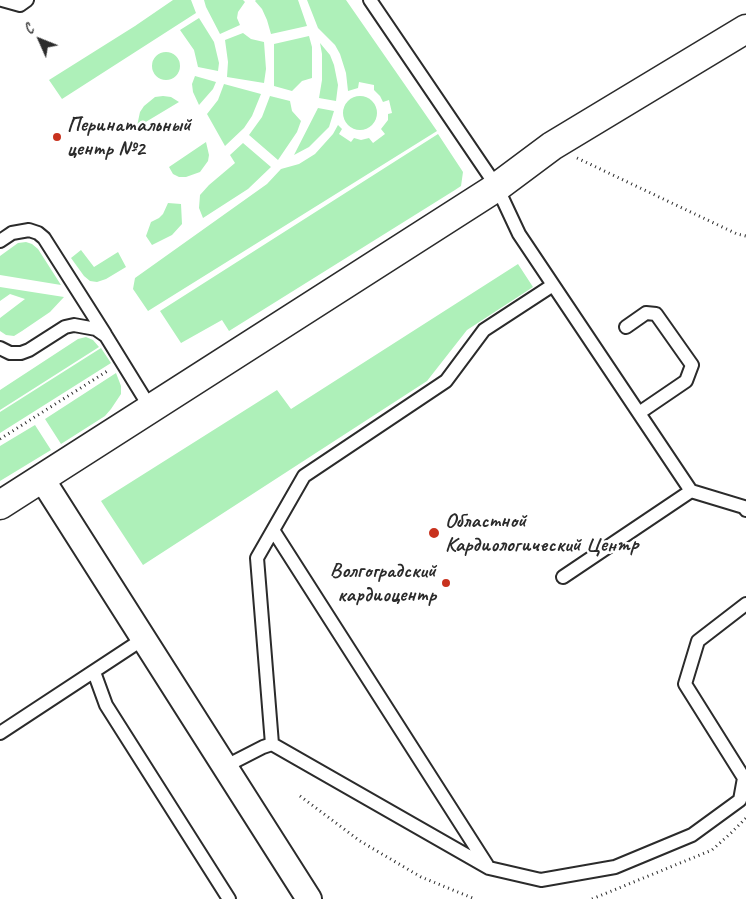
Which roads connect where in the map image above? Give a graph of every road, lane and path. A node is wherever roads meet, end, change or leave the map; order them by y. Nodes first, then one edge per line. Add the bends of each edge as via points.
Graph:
1 (2, 0) edge
2 (27, 0) edge
3 (370, 0) edge
4 (746, 29) edge
5 (552, 146) junction
6 (497, 187) junction
7 (746, 236) edge
8 (0, 241) edge
9 (553, 285) junction
10 (626, 327) dead end
11 (106, 336) junction
12 (0, 348) edge
13 (122, 362) junction
14 (151, 409) junction
15 (638, 412) junction
16 (0, 439) edge
17 (42, 479) junction
18 (691, 491) junction
19 (0, 505) edge
20 (746, 510) edge
21 (273, 530) junction
22 (563, 577) dead end
23 (746, 604) edge
24 (143, 638) junction
25 (94, 672) junction
26 (0, 733) edge
27 (272, 744) junction
28 (224, 767) junction
29 (300, 796) dead end
30 (746, 818) edge
31 (489, 868) junction
32 (229, 899) edge
33 (309, 899) edge
34 (475, 899) edge
35 (592, 899) edge

1 - 2 lane via 20,5
3 - 6 lane
4 - 5 street
5 - 6 street
5 - 7 path
6 - 9 lane via 519,234
6 - 14 street
8 - 11 lane via 12,233 29,230 44,238
9 - 15 lane
9 - 21 lane via 484,330 446,381 304,476
10 - 15 lane via 646,314 656,314 692,365 686,381
11 - 12 lane via 96,329 74,325 20,353
11 - 13 lane
13 - 14 lane
13 - 16 path
14 - 17 street
15 - 18 lane
17 - 19 street
17 - 24 street
18 - 20 lane
18 - 22 lane
21 - 27 lane via 257,558
21 - 31 lane
23 - 31 lane via 698,641 685,684 744,778 740,800 692,835 615,867 541,880
24 - 25 lane
24 - 28 street
25 - 26 lane
25 - 32 lane via 106,705
27 - 28 lane via 262,746
27 - 31 lane
28 - 33 street
29 - 34 path via 360,841 421,877
30 - 35 path via 712,850

